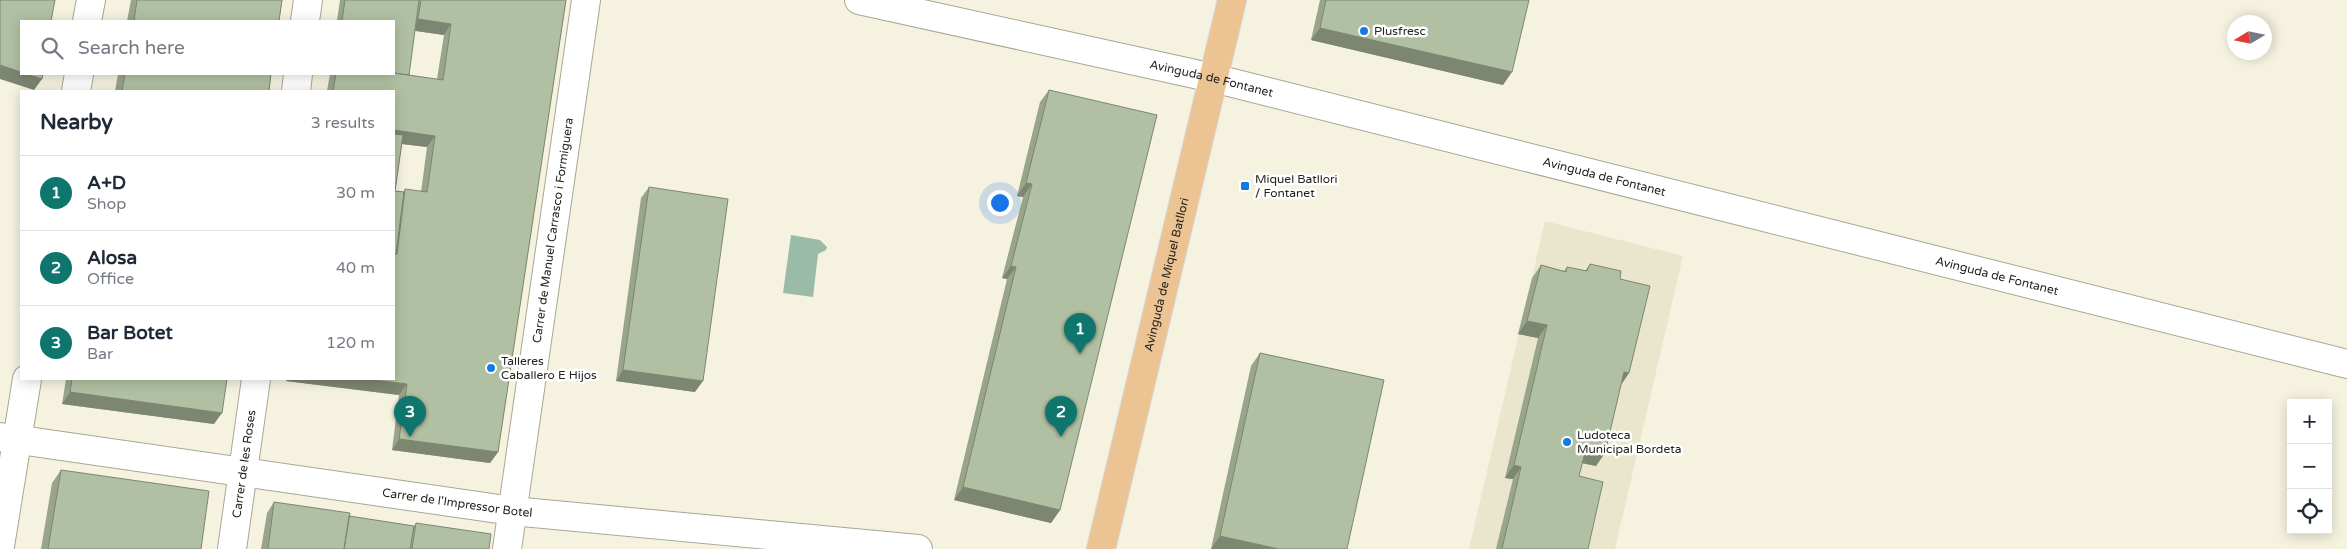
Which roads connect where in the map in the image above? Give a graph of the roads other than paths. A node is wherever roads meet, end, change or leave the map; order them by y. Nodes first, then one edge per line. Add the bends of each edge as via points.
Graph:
1 (91, 0) edge
2 (308, 0) edge
3 (586, 0) edge
4 (860, 0) edge
5 (1232, 0) edge
6 (87, 20) edge
7 (305, 20) edge
8 (79, 75) edge
9 (298, 75) edge
10 (1213, 78) junction
11 (76, 90) edge
12 (296, 90) edge
13 (2347, 364) edge
14 (27, 380) edge
15 (256, 380) edge
16 (8, 438) edge
17 (244, 471) junction
18 (512, 511) junction
19 (0, 546) edge
20 (232, 549) edge
21 (506, 549) edge
22 (918, 549) edge
23 (1101, 549) edge

1 - 6 street
2 - 7 street
3 - 18 street, Carrer de Manuel Carrasco i Formiguera
4 - 10 street, Avinguda de Fontanet
5 - 10 main road, Avinguda de Miquel Batllori
8 - 11 street
9 - 12 street
10 - 13 street, Avinguda de Fontanet
10 - 23 main road, Avinguda de Miquel Batllori
14 - 16 street
15 - 17 street, Carrer de les Roses
16 - 17 street, Carrer de l'Impressor Botel
16 - 19 street
17 - 18 street, Carrer de l'Impressor Botel
17 - 20 street, Carrer de les Roses
18 - 21 street, Carrer de Manuel Carrasco i Formiguera
18 - 22 street, Carrer de l'Impressor Botel

